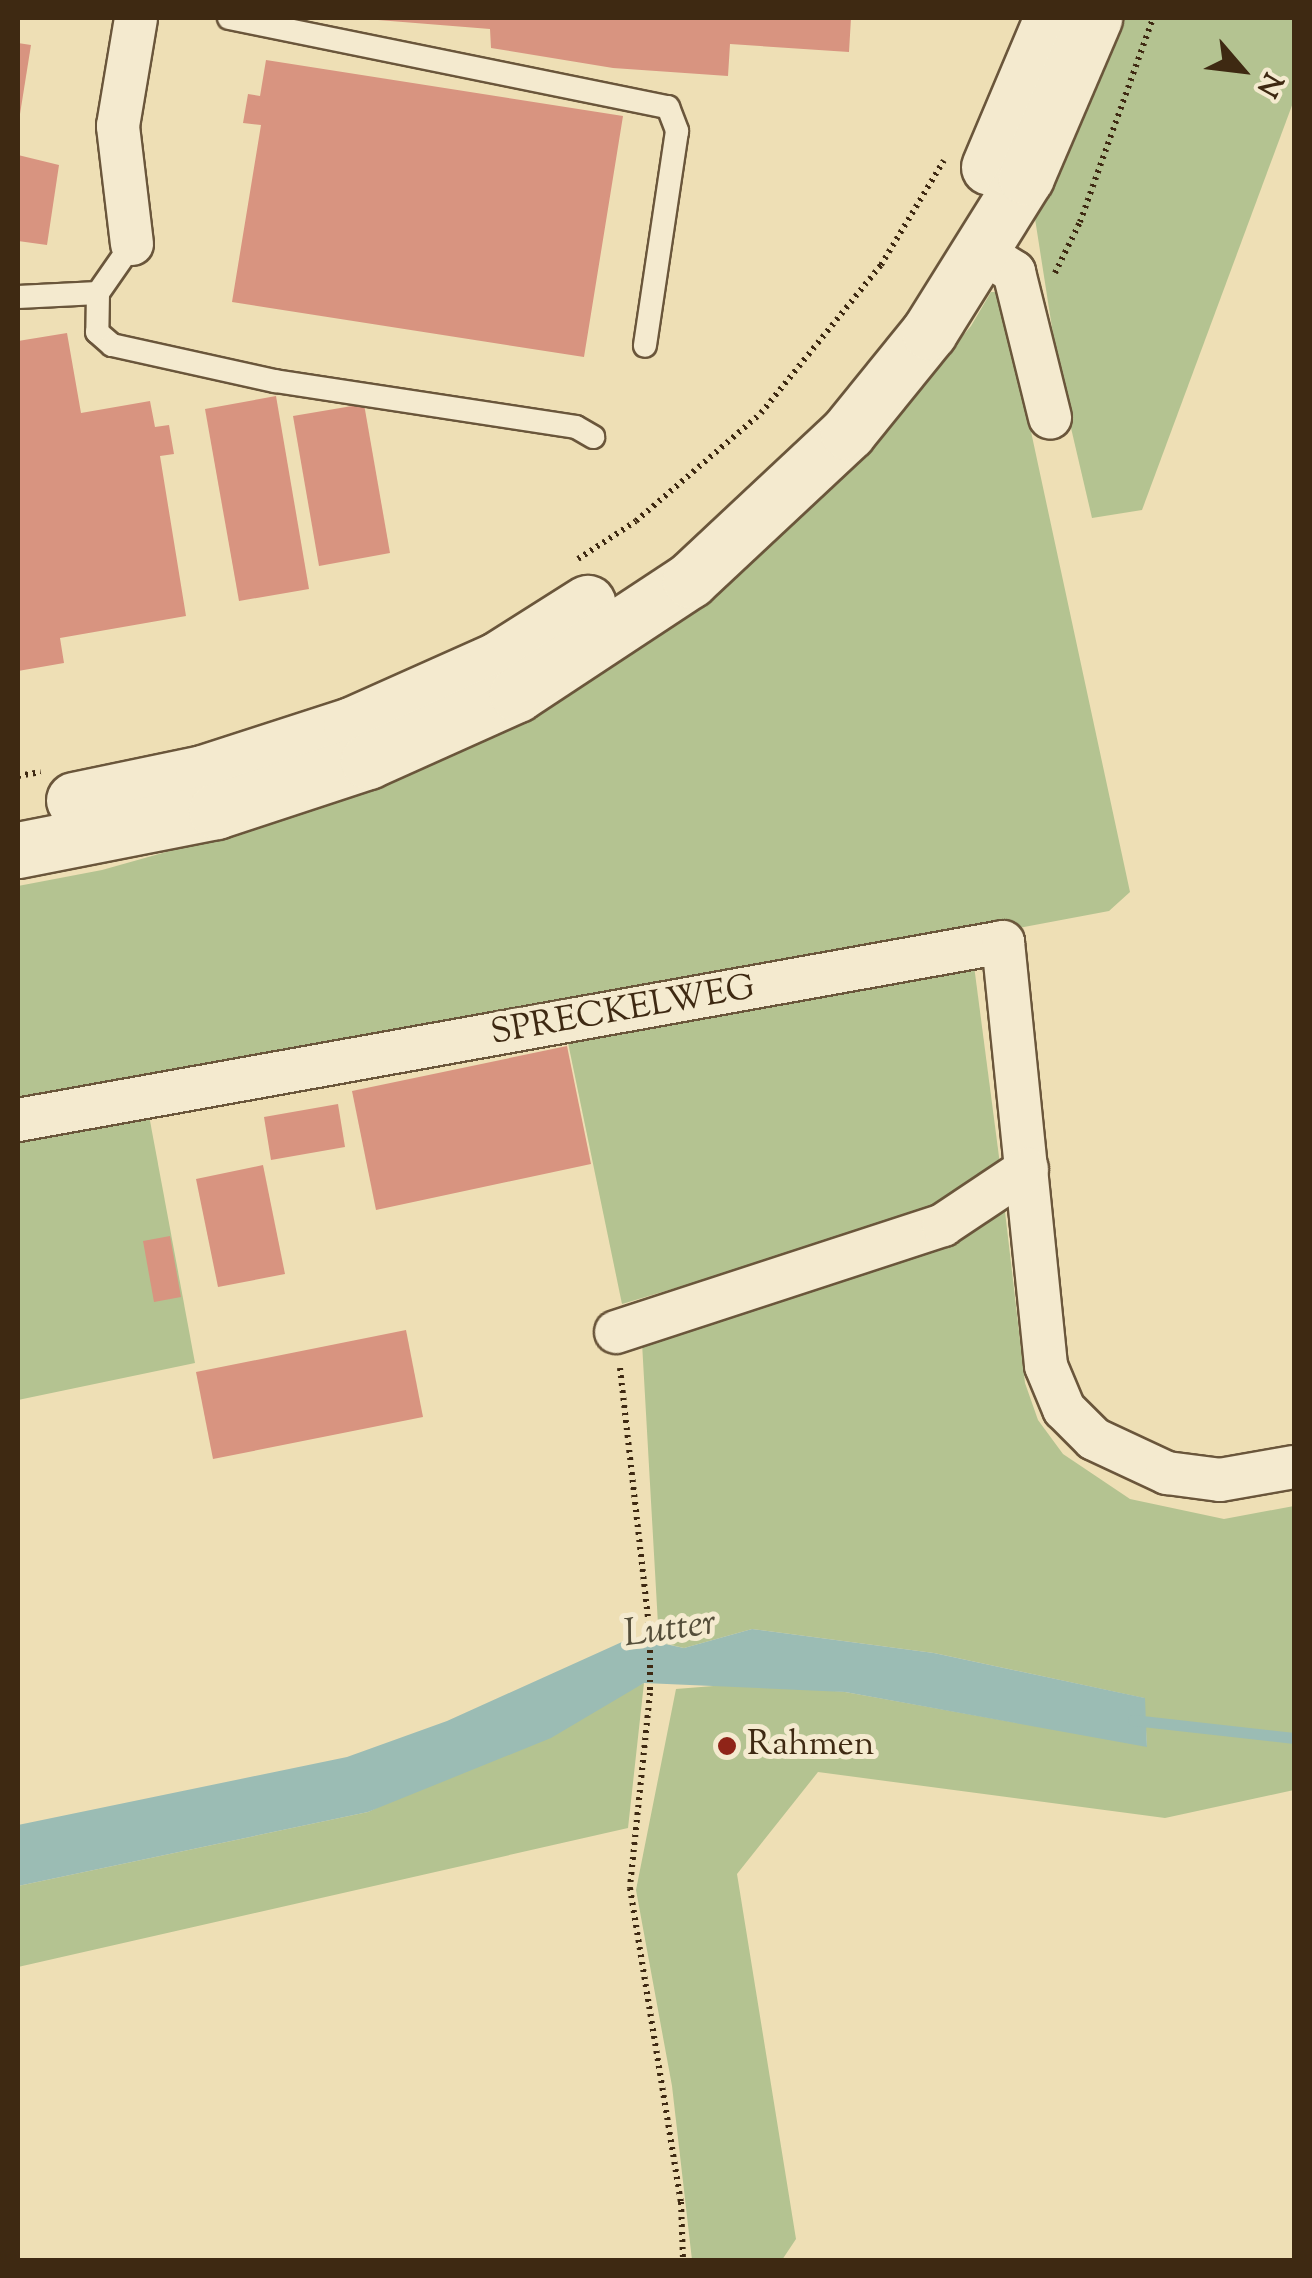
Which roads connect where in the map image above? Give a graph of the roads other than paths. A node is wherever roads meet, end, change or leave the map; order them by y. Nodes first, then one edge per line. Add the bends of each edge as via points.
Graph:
1 (136, 18) edge
2 (229, 18) edge
3 (1052, 18) edge
4 (1094, 18) edge
5 (132, 244) joint
6 (982, 252) junction
7 (98, 293) junction
8 (18, 297) edge
9 (645, 346) dead end
10 (1050, 418) dead end
11 (592, 437) dead end
12 (18, 812) edge
13 (18, 850) edge
14 (18, 1120) edge
15 (1027, 1168) junction
16 (616, 1332) road end
17 (1294, 1467) edge

1 - 5 street via 118,126
2 - 9 lane via 668,107 676,131
3 - 12 main road via 988,170 885,331 758,472 662,556 498,660 351,726 203,774
4 - 6 main road via 1058,111
5 - 7 lane
6 - 10 street via 1014,272
6 - 13 main road via 848,432 756,524 690,580 518,694 368,762 216,811
7 - 8 lane
7 - 11 lane via 96,332 112,344 275,381 576,427
14 - 15 street, SPRECKELWEG via 1003,942
15 - 16 street via 942,1226
15 - 17 street via 1046,1366 1077,1426 1129,1460 1201,1480

